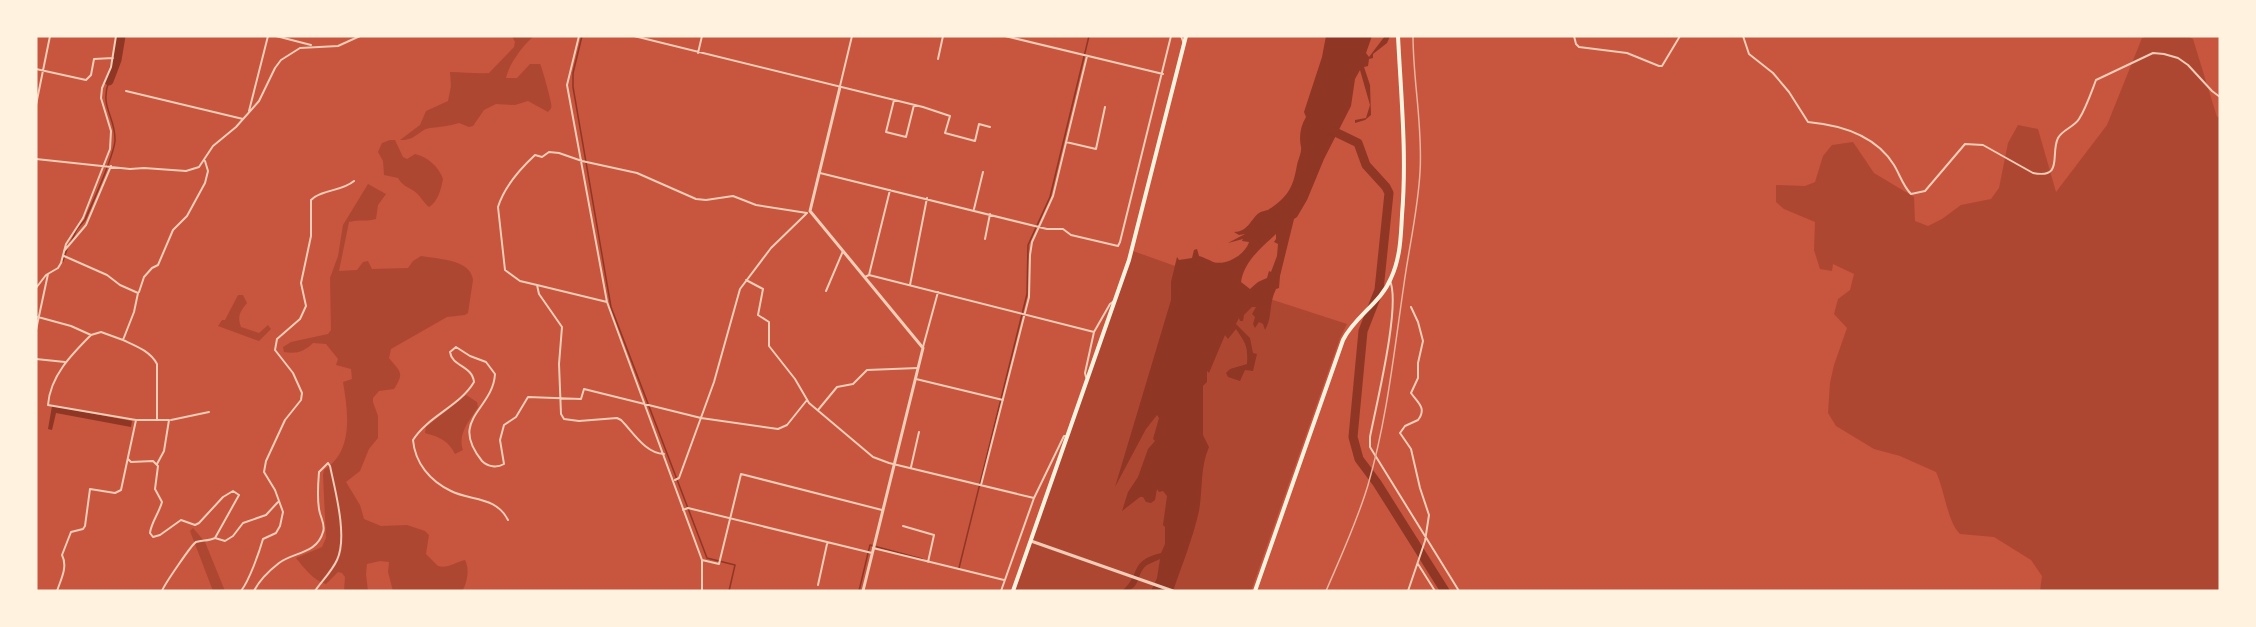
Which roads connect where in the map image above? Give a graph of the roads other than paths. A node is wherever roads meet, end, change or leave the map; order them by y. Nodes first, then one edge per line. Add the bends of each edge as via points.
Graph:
1 (50, 36) edge
2 (116, 36) edge
3 (268, 36) edge
4 (276, 36) edge
5 (302, 36) edge
6 (360, 36) edge
7 (579, 36) edge
8 (634, 36) edge
9 (702, 36) edge
10 (852, 36) edge
11 (943, 36) edge
12 (1005, 36) edge
13 (1171, 36) edge
14 (1181, 36) edge
15 (1186, 36) edge
16 (1398, 36) edge
17 (1574, 36) edge
18 (1680, 36) edge
19 (1743, 36) edge
20 (300, 42) junction
21 (1184, 44) junction
22 (314, 46) junction
23 (698, 53) junction
24 (1087, 56) junction
25 (113, 58) junction
26 (938, 58) dead end
27 (36, 69) edge
28 (43, 71) junction
29 (1163, 74) junction
30 (840, 87) junction
31 (126, 91) dead end
32 (2220, 97) edge
33 (894, 100) junction
34 (36, 105) edge
35 (914, 105) junction
36 (1105, 107) dead end
37 (249, 111) junction
38 (243, 119) junction
39 (990, 127) dead end
40 (1066, 142) junction
41 (36, 159) edge
42 (205, 161) junction
43 (582, 161) junction
44 (104, 165) junction
45 (111, 166) junction
46 (819, 172) junction
47 (983, 172) dead end
48 (354, 181) dead end
49 (890, 190) junction
50 (927, 198) junction
51 (974, 209) junction
52 (809, 212) junction
53 (990, 214) junction
54 (1039, 226) junction
55 (985, 239) dead end
56 (64, 251) junction
57 (843, 251) junction
58 (64, 256) junction
59 (49, 273) junction
60 (867, 276) junction
61 (746, 280) junction
62 (1390, 281) junction
63 (537, 285) junction
64 (910, 285) junction
65 (36, 288) edge
66 (826, 291) dead end
67 (938, 292) junction
68 (138, 293) junction
69 (607, 302) junction
70 (1116, 302) junction
71 (1411, 307) dead end
72 (1024, 314) junction
73 (38, 317) junction
74 (36, 330) edge
75 (1094, 332) junction
76 (91, 335) junction
77 (123, 340) junction
78 (923, 348) junction
79 (36, 359) edge
80 (65, 362) junction
81 (918, 368) junction
82 (916, 379) junction
83 (1089, 379) junction
84 (561, 400) junction
85 (807, 400) junction
86 (1003, 400) junction
87 (646, 405) junction
88 (818, 410) junction
89 (209, 412) dead end
90 (701, 418) junction
91 (136, 420) junction
92 (157, 420) junction
93 (169, 420) junction
94 (919, 432) dead end
95 (1068, 436) junction
96 (664, 454) junction
97 (128, 459) junction
98 (157, 464) junction
99 (894, 464) junction
100 (911, 468) junction
101 (674, 480) junction
102 (981, 485) junction
103 (1035, 498) junction
104 (278, 502) junction
105 (683, 510) junction
106 (883, 510) junction
107 (731, 519) junction
108 (508, 520) dead end
109 (903, 526) dead end
110 (216, 538) junction
111 (1426, 540) junction
112 (1033, 542) junction
113 (827, 543) junction
114 (873, 551) junction
115 (702, 560) junction
116 (928, 562) junction
117 (1418, 563) junction
118 (1004, 580) junction
119 (818, 585) dead end
120 (57, 591) edge
121 (162, 591) edge
122 (241, 591) edge
123 (254, 591) edge
124 (315, 591) edge
125 (702, 591) edge
126 (863, 591) edge
127 (1001, 591) edge
128 (1013, 591) edge
129 (1173, 591) edge
130 (1255, 591) edge
131 (1408, 591) edge
132 (1435, 591) edge
133 (1459, 591) edge

1 - 28 street
2 - 25 street
3 - 37 street
4 - 20 street
5 - 20 street
6 - 22 street via 338,46
7 - 43 street via 567,85
8 - 23 street
9 - 23 street
10 - 30 street
11 - 26 street
12 - 24 street
13 - 29 street
14 - 21 street
15 - 21 highway
16 - 62 highway via 1405,174 1400,245
17 - 18 street via 1579,47 1628,52 1662,66
19 - 32 street via 1749,54 1773,73 1808,122 1842,128 1872,141 1887,155 1911,194 1925,191 1965,144 1983,145 2033,173 2048,172 2055,163 2056,141 2078,122 2096,80 2153,53 2178,58
20 - 22 street
21 - 70 highway
22 - 37 street via 300,48 278,64 263,95
23 - 30 street
24 - 29 street
24 - 40 street
25 - 28 street via 94,59 86,80
25 - 44 street via 101,98 112,135
27 - 28 street
28 - 34 street
29 - 54 street via 1119,245 1071,235 1063,228
30 - 33 street
30 - 46 street
31 - 38 street
33 - 35 street
33 - 35 street via 886,132 906,137
35 - 39 street via 950,116 945,133 975,141 979,124
36 - 40 street via 1096,149
37 - 38 street
38 - 42 street via 213,146
40 - 54 street via 1053,196
41 - 44 street
42 - 45 street via 186,171
42 - 68 street via 205,183 187,216 172,230 158,265 144,277
43 - 52 street via 637,173 696,199 733,196 756,205
43 - 63 street via 559,153 535,155 520,169 501,198 498,207 505,270 520,281
43 - 69 street
44 - 45 street
44 - 56 street via 86,212
45 - 56 street via 86,225
46 - 49 street
46 - 52 street
47 - 51 street
48 - 104 street via 311,200 311,236 301,283 306,306 300,319 277,339 275,350 293,373 302,393 266,461 264,471
49 - 50 street
49 - 60 street
50 - 51 street
50 - 64 street
51 - 53 street
52 - 57 street
52 - 61 street via 776,242
53 - 54 street
53 - 55 street
54 - 72 street via 1030,250 1029,294
56 - 58 street
57 - 60 street
57 - 66 street
58 - 59 street via 59,267
58 - 68 street
59 - 65 street
59 - 73 street
60 - 64 street
60 - 78 street
61 - 85 street via 763,289 759,315 769,322 769,346
61 - 90 street via 738,293
62 - 111 street via 1393,302 1386,361 1370,444
62 - 130 highway via 1357,319 1341,346
63 - 69 street
63 - 84 street via 538,294 562,327
64 - 67 street
67 - 72 street
67 - 78 street
68 - 77 street
69 - 87 street
70 - 75 street via 1110,304
70 - 83 highway
71 - 111 street via 1423,341 1418,378 1411,393 1423,412 1419,420 1400,433 1411,449 1429,515
72 - 75 street
72 - 86 street
73 - 74 street
73 - 76 street
75 - 83 street via 1085,373
76 - 77 street via 101,332
76 - 80 street
77 - 92 street via 144,350 157,364
78 - 81 street
79 - 80 street
80 - 91 street via 48,405
81 - 82 street
81 - 88 street via 867,370 853,384 837,387
82 - 86 street
82 - 99 street
83 - 95 highway
84 - 87 street via 581,399 584,389
84 - 96 street via 564,418 617,418 652,452
84 - 108 street via 528,397 516,417 502,429 504,464 488,465 469,435 471,422 493,387 495,374 486,362 456,347 450,352 454,362 469,369 474,382 420,429 413,440 416,458 451,491 487,501 503,510
85 - 88 street
85 - 90 street via 780,429
86 - 102 street
87 - 90 street
87 - 96 street
88 - 99 street via 873,457
89 - 93 street
90 - 101 street via 679,478
91 - 92 street
91 - 97 street
92 - 93 street
93 - 98 street via 164,452
94 - 100 street
95 - 103 street via 1064,436
95 - 112 highway
96 - 101 street
97 - 98 street
97 - 120 street via 120,492 90,489 85,526 69,537
98 - 110 street via 155,489 162,502 150,533 153,537 182,520 199,523 223,497 235,491 239,495
99 - 100 street
99 - 106 street
100 - 102 street
101 - 105 street
102 - 103 street
103 - 118 street
104 - 110 street via 266,515 243,523 225,541
104 - 122 street via 283,507 280,526 276,533 263,539
105 - 107 street
105 - 115 street
106 - 107 street via 741,474
106 - 114 street
107 - 113 street
107 - 115 street via 719,564
109 - 116 street via 934,535
110 - 121 street via 190,547
111 - 117 street
111 - 133 street
112 - 128 highway
112 - 129 street
113 - 114 street
113 - 119 street
114 - 116 street
114 - 126 street
115 - 125 street
116 - 118 street
117 - 131 street
117 - 132 street
118 - 127 street
123 - 124 street via 280,562 304,553 323,534 319,472 328,463 341,543 338,559

